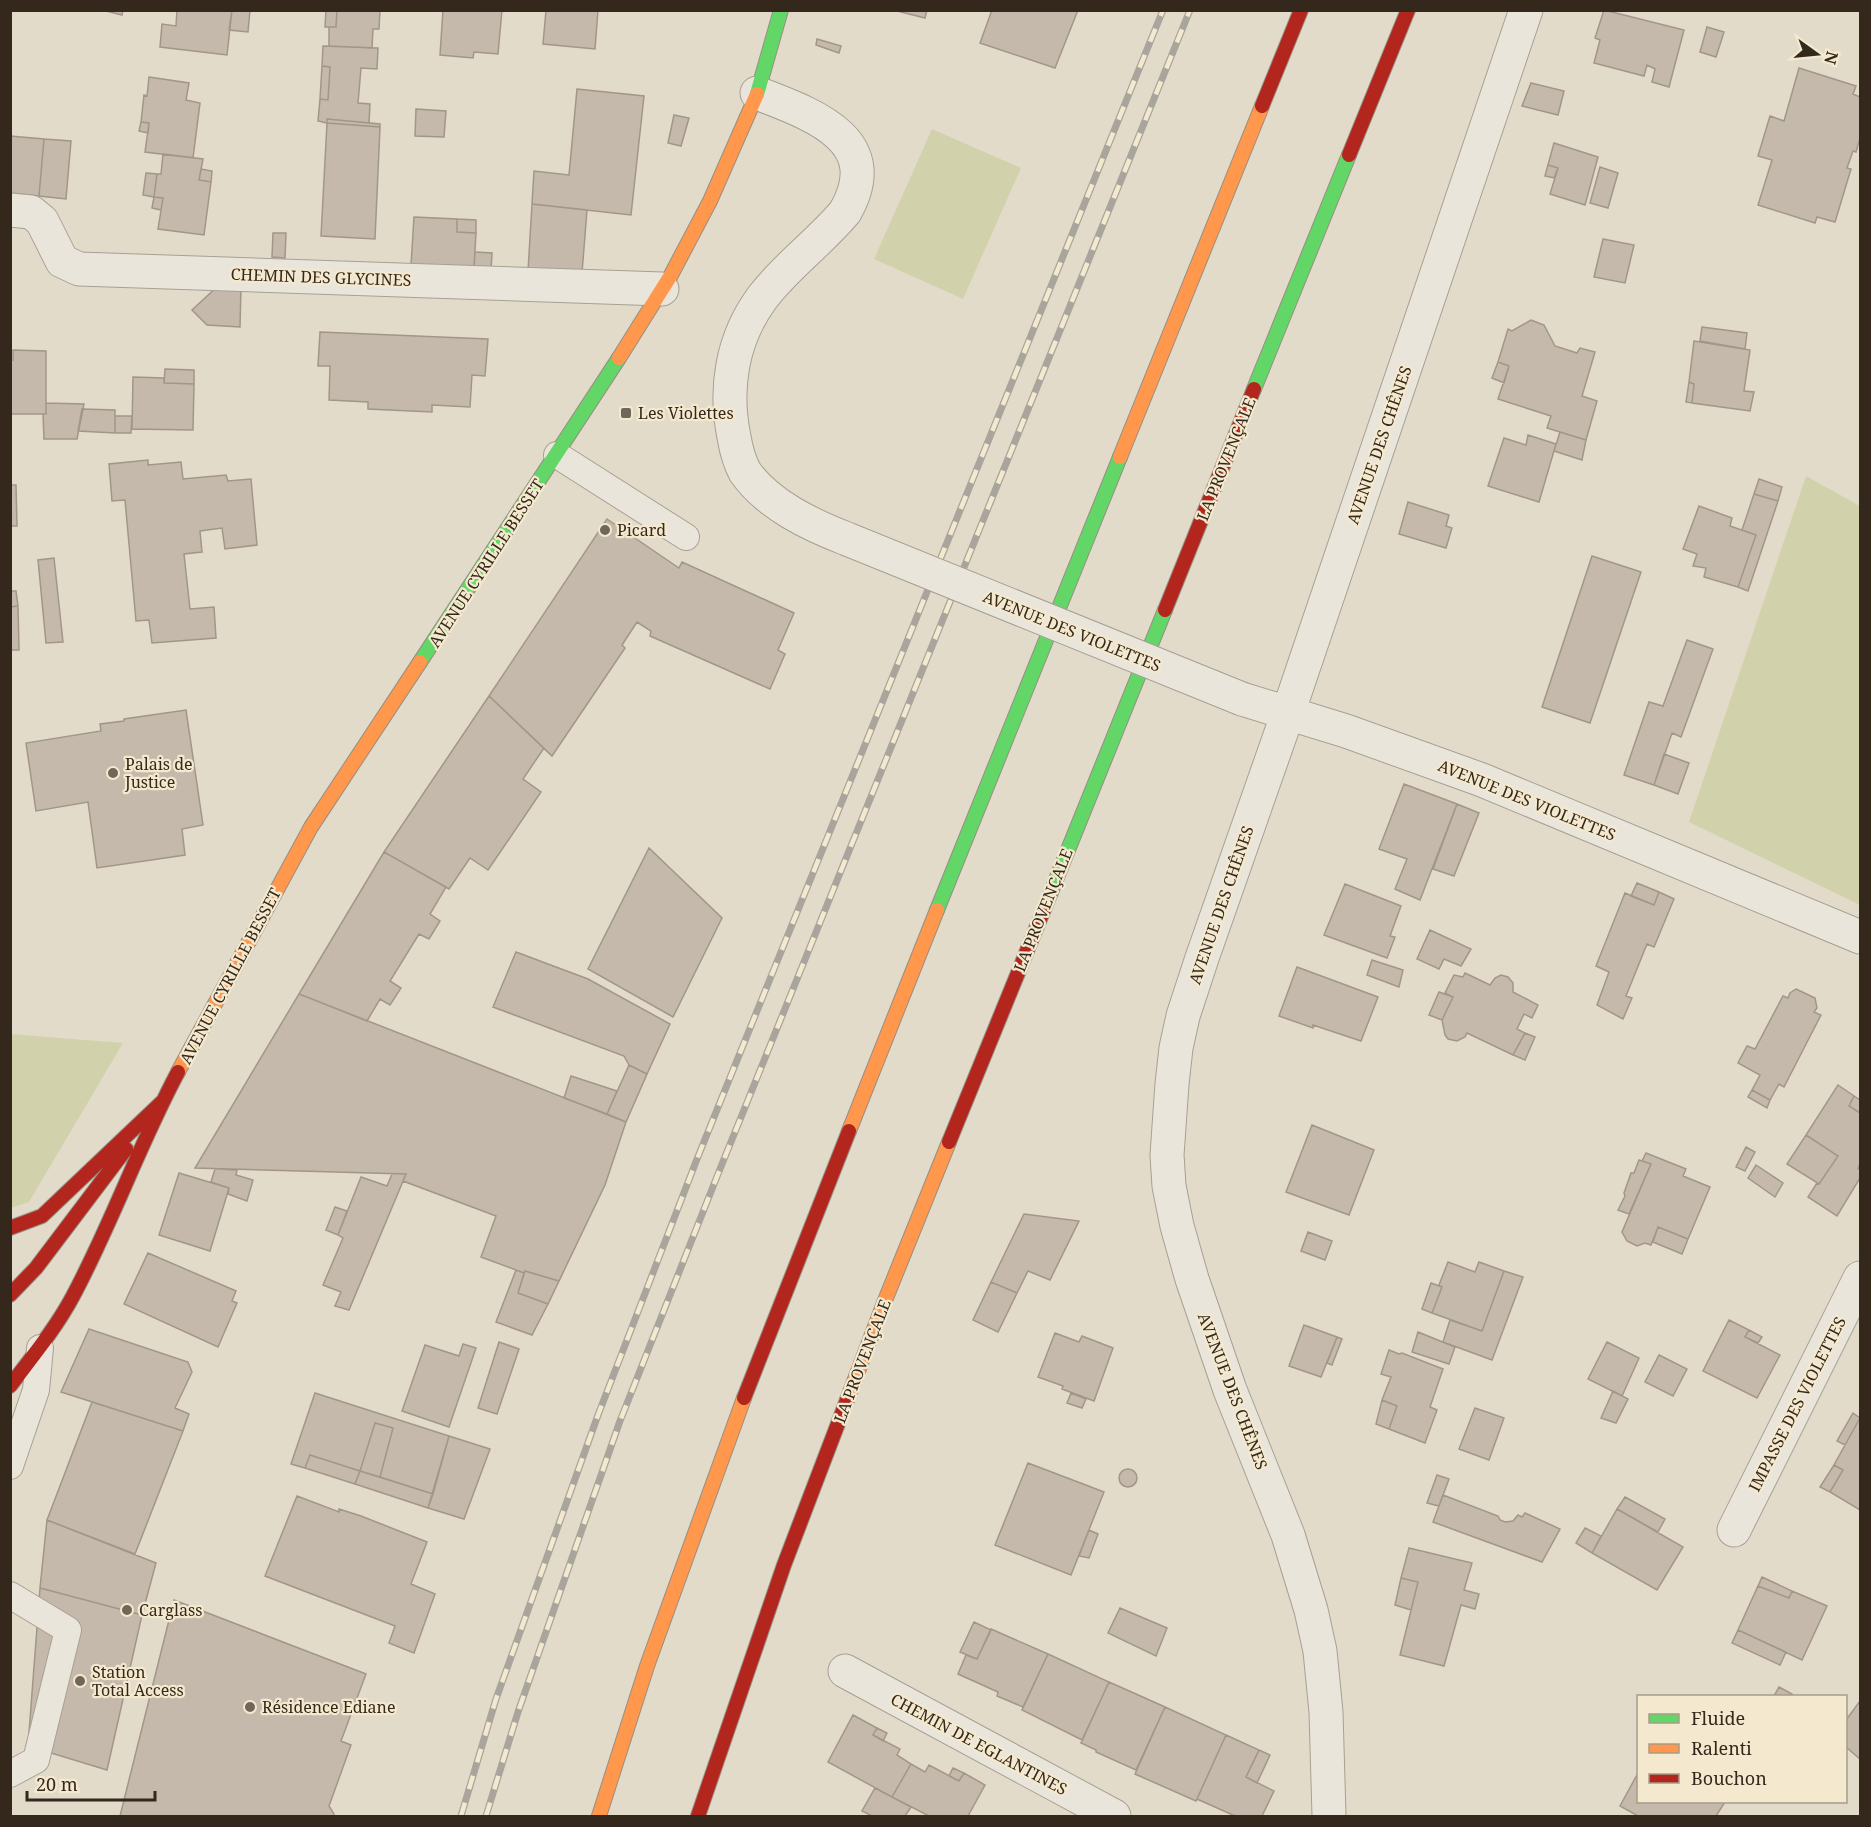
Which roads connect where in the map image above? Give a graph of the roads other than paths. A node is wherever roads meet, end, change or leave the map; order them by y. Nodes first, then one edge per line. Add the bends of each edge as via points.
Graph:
1 (781, 10) edge
2 (1301, 10) edge
3 (1408, 10) edge
4 (1526, 10) edge
5 (757, 93) junction
6 (10, 210) edge
7 (662, 289) junction
8 (557, 455) junction
9 (686, 537) dead end
10 (1288, 713) junction
11 (1860, 938) edge
12 (162, 1102) junction
13 (10, 1228) edge
14 (1860, 1278) edge
15 (10, 1295) edge
16 (40, 1348) junction
17 (10, 1386) edge
18 (10, 1466) edge
19 (1734, 1530) dead end
20 (10, 1596) edge
21 (845, 1671) dead end
22 (10, 1774) edge
23 (599, 1816) edge
24 (698, 1816) edge
25 (1114, 1816) edge
26 (1329, 1816) edge

1 - 5 main road, AVENUE CYRILLE BESSET
2 - 23 main road via 747,1389 647,1666
3 - 24 main road, LA PROVENÇALE via 884,1303 784,1565
4 - 10 street, AVENUE DES CHÊNES
5 - 7 main road, AVENUE CYRILLE BESSET via 697,227
5 - 10 street, AVENUE DES VIOLETTES, bridge via 815,116 848,145 857,173 852,200 845,212 780,277 748,320 731,368 730,403 735,441 747,474 778,503 822,530 1242,699
6 - 7 street, CHEMIN DES GLYCINES via 31,212 42,220 62,261 80,269
7 - 8 main road, AVENUE CYRILLE BESSET
8 - 9 lane
8 - 12 main road, AVENUE CYRILLE BESSET via 311,827
10 - 11 street, AVENUE DES VIOLETTES via 1482,780
10 - 26 street, AVENUE DES CHÊNES via 1183,1016 1173,1072 1167,1155 1177,1226 1192,1279 1230,1390 1288,1534 1311,1610 1326,1712
12 - 13 main road via 42,1216
12 - 15 main road, AVENUE CYRILLE BESSET via 36,1268
12 - 16 main road, AVENUE CYRILLE BESSET via 108,1226 73,1296
14 - 19 street, IMPASSE DES VIOLETTES
16 - 17 main road, AVENUE CYRILLE BESSET
16 - 18 lane via 36,1390
20 - 22 lane via 68,1630 36,1760
21 - 25 street, CHEMIN DE EGLANTINES

